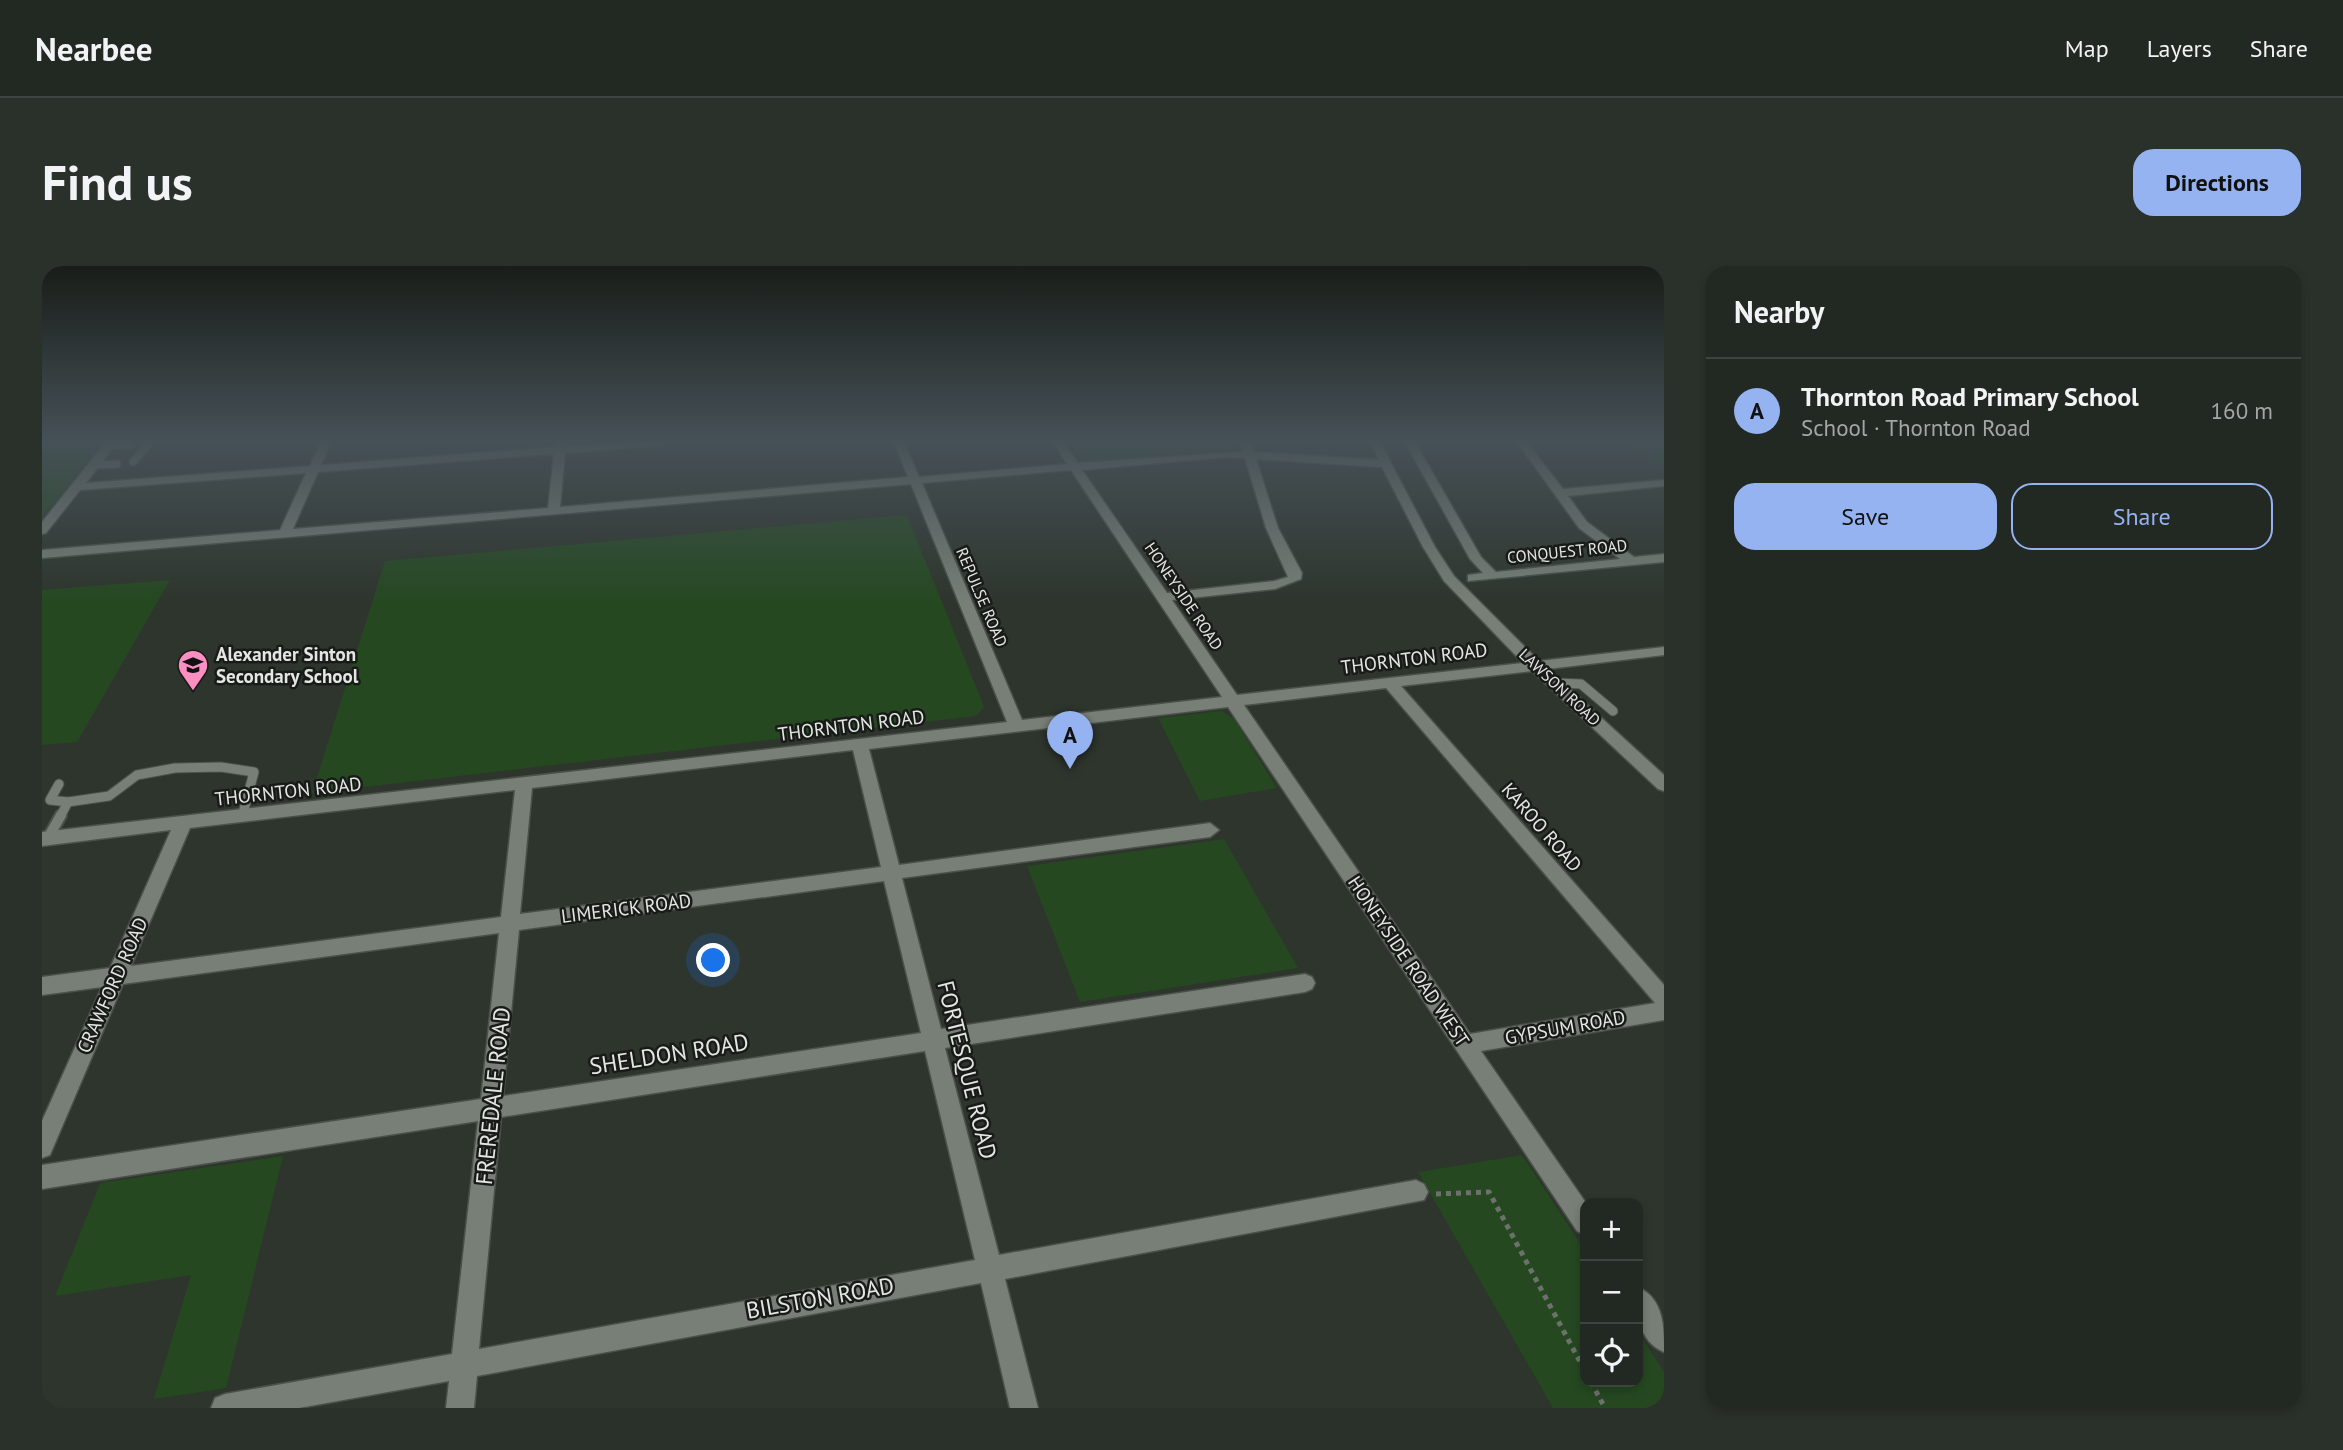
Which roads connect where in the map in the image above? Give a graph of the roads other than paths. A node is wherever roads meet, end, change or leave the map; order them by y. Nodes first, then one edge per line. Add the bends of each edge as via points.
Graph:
1 (69, 495) edge
2 (302, 495) edge
3 (555, 495) edge
4 (736, 495) edge
5 (920, 495) edge
6 (1095, 495) edge
7 (1262, 495) edge
8 (1403, 495) edge
9 (1440, 495) edge
10 (1563, 495) edge
11 (554, 511) junction
12 (42, 530) edge
13 (285, 533) junction
14 (42, 554) edge
15 (1664, 558) edge
16 (1631, 561) junction
17 (1493, 576) junction
18 (1473, 578) dead end
19 (1164, 597) junction
20 (1664, 651) edge
21 (1536, 665) junction
22 (1389, 682) junction
23 (1556, 683) junction
24 (1232, 700) junction
25 (1613, 711) dead end
26 (1017, 726) junction
27 (860, 745) junction
28 (59, 784) dead end
29 (524, 784) junction
30 (1664, 785) edge
31 (68, 802) junction
32 (242, 817) junction
33 (183, 824) junction
34 (1210, 830) dead end
35 (45, 839) edge
36 (891, 873) junction
37 (510, 923) junction
38 (116, 976) junction
39 (1305, 983) dead end
40 (42, 986) edge
41 (1664, 999) edge
42 (1664, 1011) edge
43 (932, 1040) junction
44 (1466, 1044) junction
45 (491, 1109) junction
46 (42, 1146) edge
47 (42, 1177) edge
48 (1416, 1192) road end
49 (1580, 1215) edge
50 (990, 1268) junction
51 (1643, 1308) edge
52 (1664, 1339) edge
53 (464, 1364) junction
54 (225, 1408) edge
55 (460, 1408) edge
56 (1024, 1408) edge

1 - 12 street
2 - 13 street
3 - 11 street
4 - 11 street
5 - 26 street, REPULSE ROAD
6 - 19 street, HONEYSIDE ROAD
7 - 19 street via 1294,579
8 - 21 street, LAWSON ROAD via 1449,578
9 - 17 street via 1476,559
10 - 16 street via 1583,525
11 - 13 street
13 - 14 street
15 - 16 street, CONQUEST ROAD
16 - 17 street, CONQUEST ROAD
17 - 18 street, CONQUEST ROAD
19 - 24 street, HONEYSIDE ROAD
20 - 21 street, THORNTON ROAD
21 - 22 street, THORNTON ROAD
21 - 23 street, LAWSON ROAD
22 - 24 street, THORNTON ROAD
22 - 41 street, KAROO ROAD
23 - 25 lane via 1581,684
23 - 30 street, LAWSON ROAD
24 - 26 street, THORNTON ROAD
24 - 44 street, HONEYSIDE ROAD WEST
26 - 27 street, THORNTON ROAD
27 - 29 street, THORNTON ROAD
27 - 36 street, FORTESQUE ROAD
28 - 31 lane via 50,800
29 - 32 street, THORNTON ROAD
29 - 37 street, FREREDALE ROAD
31 - 32 lane via 109,796 137,775 221,767 254,772
31 - 35 lane
32 - 33 street, THORNTON ROAD
33 - 35 street, THORNTON ROAD
33 - 38 street, CRAWFORD ROAD
34 - 36 street, LIMERICK ROAD
36 - 37 street, LIMERICK ROAD
36 - 43 street, FORTESQUE ROAD
37 - 38 street, LIMERICK ROAD
37 - 45 street, FREREDALE ROAD
38 - 40 street, LIMERICK ROAD
38 - 46 street, CRAWFORD ROAD
39 - 43 street, SHELDON ROAD
42 - 44 street, GYPSUM ROAD
43 - 45 street, SHELDON ROAD
43 - 50 street, FORTESQUE ROAD
44 - 49 street, HONEYSIDE ROAD WEST
45 - 47 street, SHELDON ROAD
45 - 53 street, FREREDALE ROAD
48 - 50 street, BILSTON ROAD
50 - 53 street, BILSTON ROAD
50 - 56 street, FORTESQUE ROAD
51 - 52 street
53 - 54 street, BILSTON ROAD
53 - 55 street, FREREDALE ROAD

